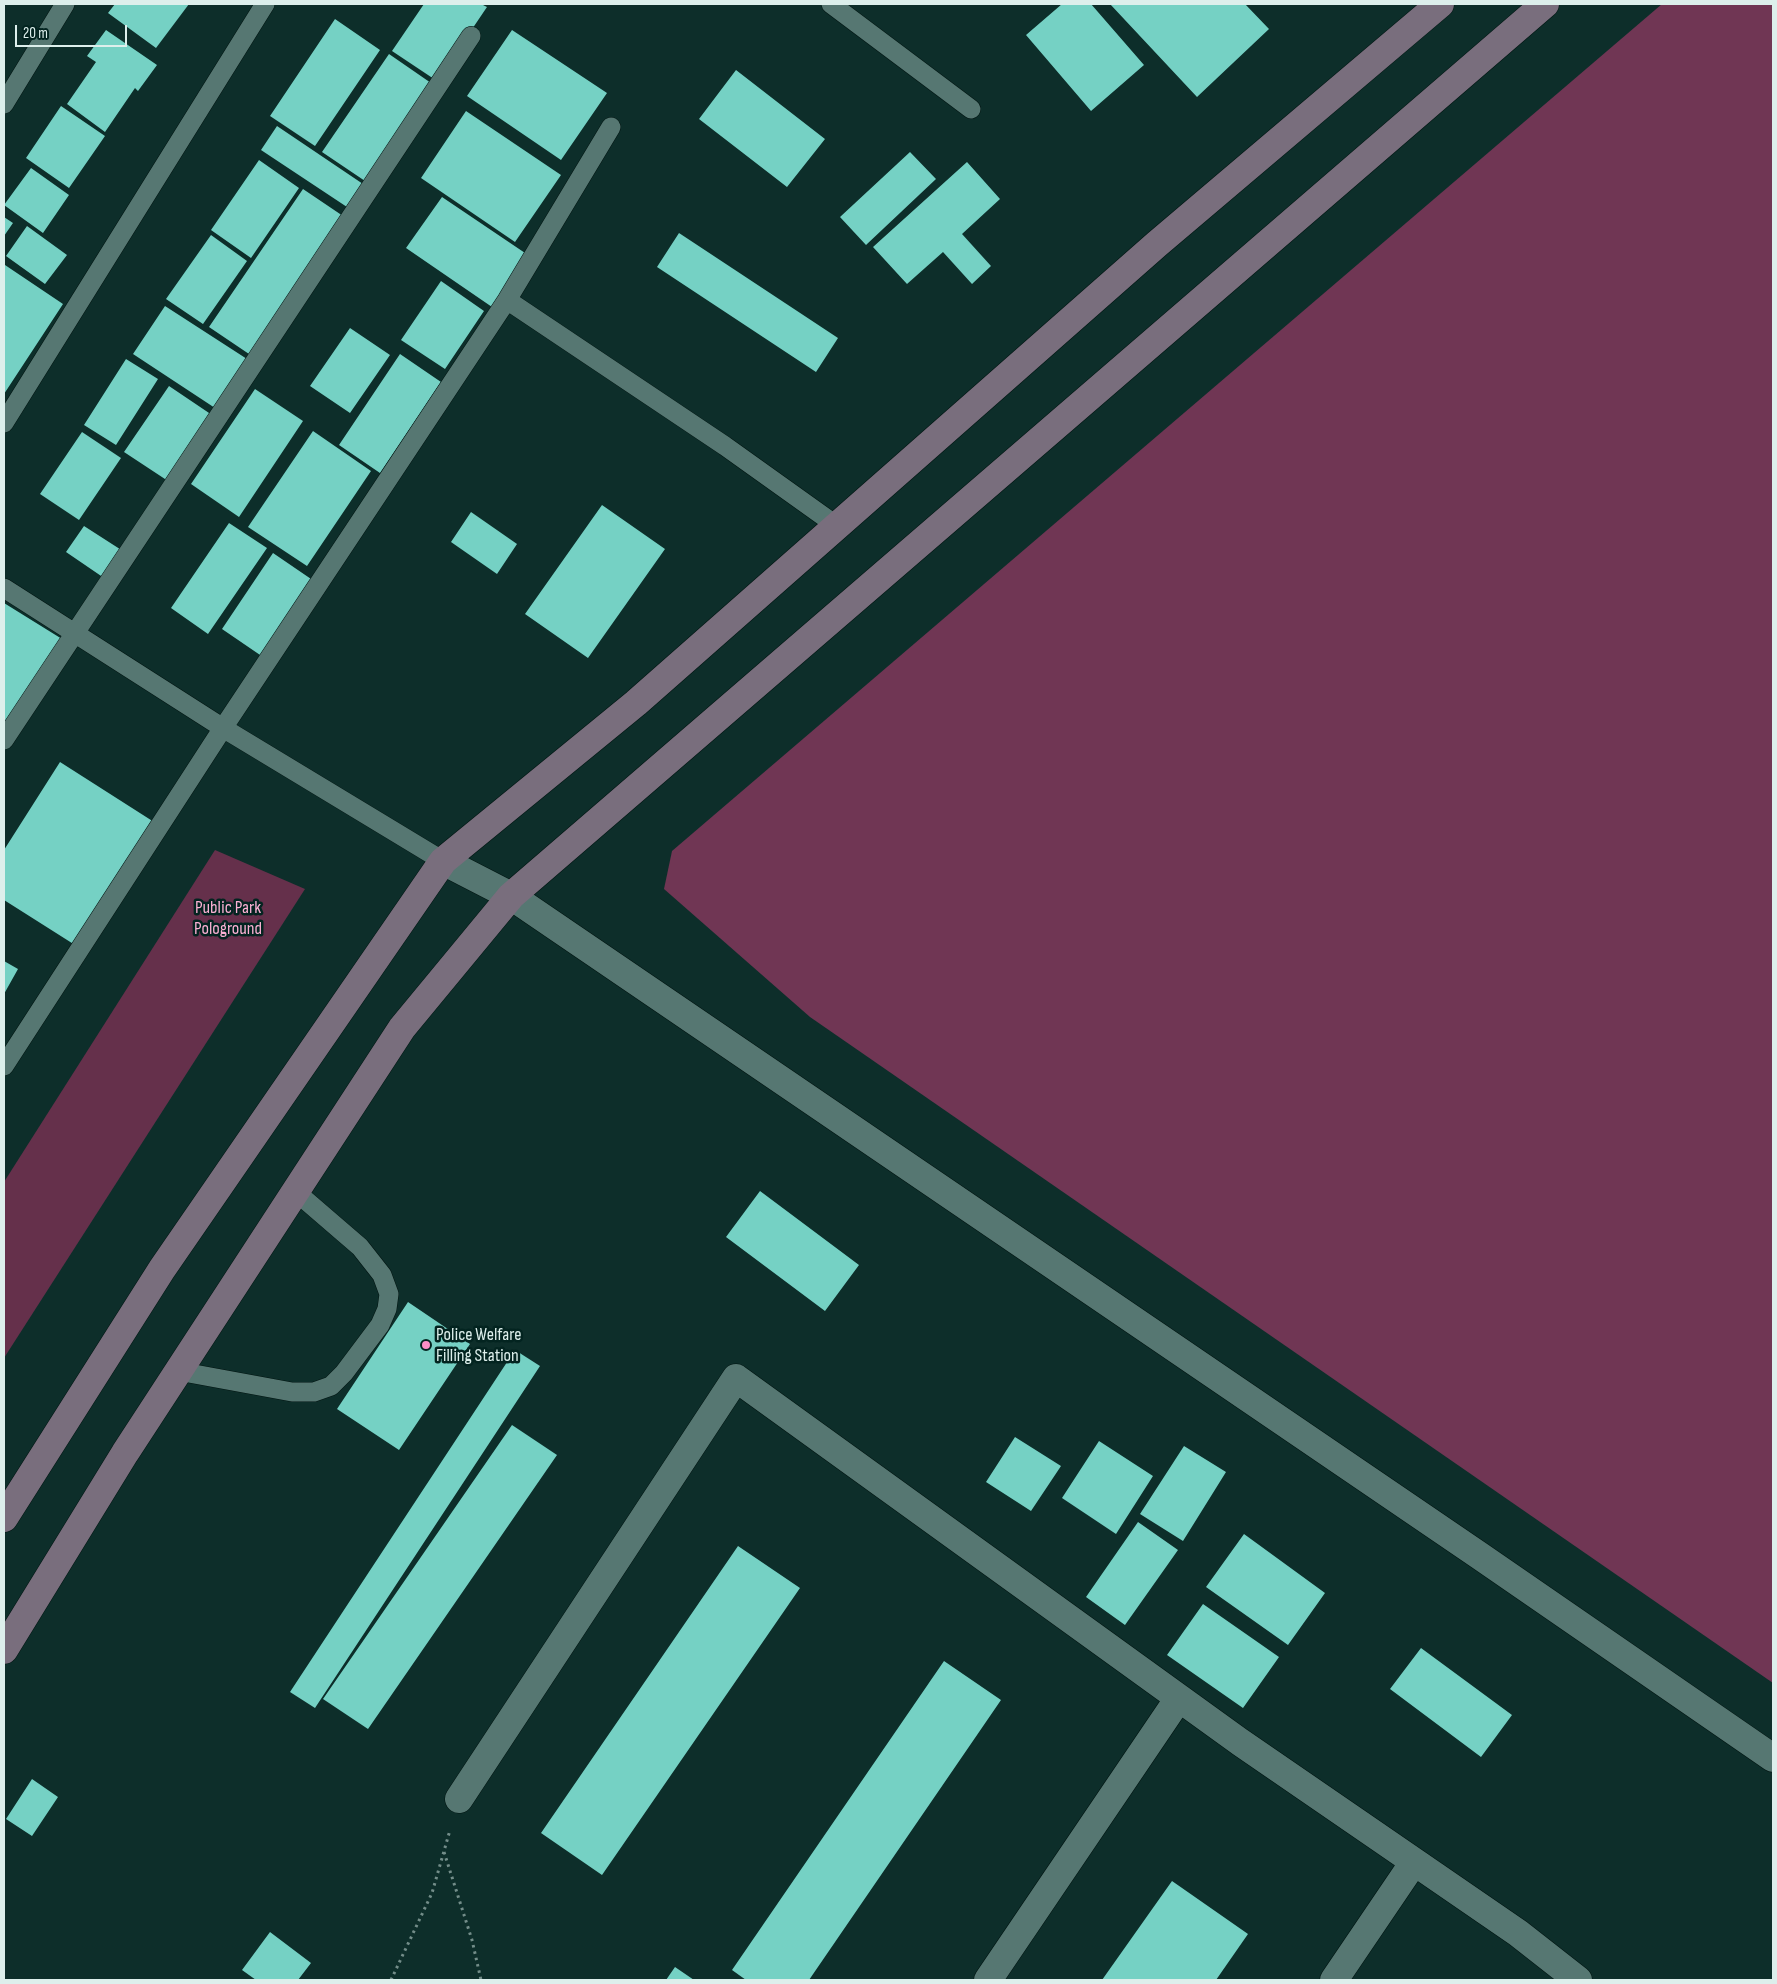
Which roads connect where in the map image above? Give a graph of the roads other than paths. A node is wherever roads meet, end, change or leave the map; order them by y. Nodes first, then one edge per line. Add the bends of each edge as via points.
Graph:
1 (66, 4) edge
2 (265, 4) edge
3 (831, 4) edge
4 (1440, 4) edge
5 (1545, 4) edge
6 (471, 36) dead end
7 (4, 104) edge
8 (971, 109) dead end
9 (611, 127) dead end
10 (507, 300) junction
11 (4, 424) edge
12 (837, 526) junction
13 (4, 588) edge
14 (75, 633) junction
15 (223, 728) junction
16 (4, 740) edge
17 (443, 861) junction
18 (511, 896) junction
19 (4, 1066) edge
20 (296, 1191) junction
21 (178, 1371) junction
22 (4, 1518) edge
23 (4, 1650) edge
24 (1179, 1698) junction
25 (1773, 1758) edge
26 (459, 1799) road end
27 (1414, 1862) junction
28 (988, 1980) edge
29 (1334, 1980) edge
30 (1578, 1980) edge

1 - 7 lane
2 - 11 lane
3 - 8 lane
4 - 12 main road via 1157,244
5 - 18 main road
6 - 14 lane
9 - 10 lane
10 - 12 lane via 725,446
10 - 15 lane
12 - 17 main road via 636,703
13 - 14 lane
14 - 15 lane
14 - 16 lane
15 - 17 lane
15 - 19 lane
17 - 18 street
17 - 22 main road via 162,1269
18 - 20 main road via 402,1028
18 - 25 street
20 - 21 main road
20 - 21 lane via 360,1247 382,1275 389,1294 380,1324 344,1373 331,1386 314,1392 292,1392
21 - 23 main road
24 - 26 street via 736,1378
24 - 27 street
24 - 28 street
27 - 29 street
27 - 30 street via 1518,1933

